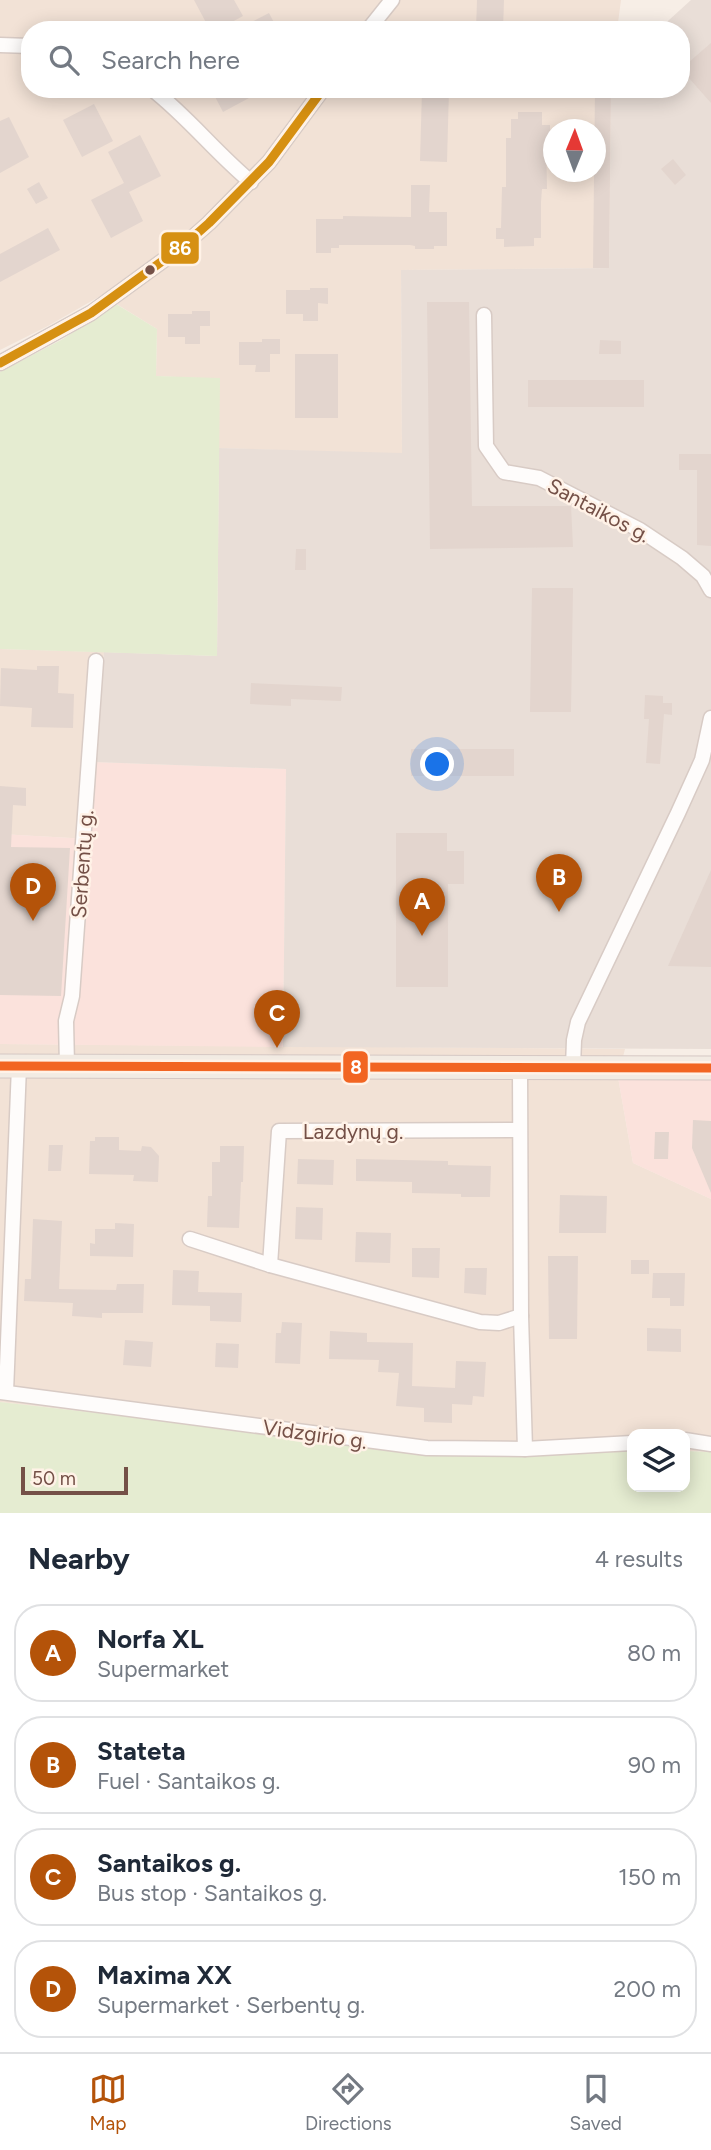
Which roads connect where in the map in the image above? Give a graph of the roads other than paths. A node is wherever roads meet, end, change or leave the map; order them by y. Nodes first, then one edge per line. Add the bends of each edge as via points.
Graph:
1 (391, 0) edge
2 (375, 21) edge
3 (0, 45) edge
4 (21, 46) edge
5 (164, 98) edge
6 (316, 98) edge
7 (251, 182) junction
8 (484, 315) dead end
9 (0, 363) edge
10 (711, 590) edge
11 (96, 661) dead end
12 (711, 718) edge
13 (9, 1066) edge
14 (67, 1066) junction
15 (520, 1067) junction
16 (573, 1067) junction
17 (711, 1068) edge
18 (519, 1130) junction
19 (190, 1239) dead end
20 (270, 1265) junction
21 (521, 1316) junction
22 (3, 1392) edge
23 (690, 1441) edge
24 (627, 1443) edge
25 (711, 1444) edge
26 (525, 1449) junction

1 - 2 street
3 - 4 street
5 - 7 street
6 - 7 street
7 - 9 street via 153,269 91,313
8 - 10 street, Santaikos g. via 486,446 504,472 539,478 640,530 704,576
11 - 14 street, Serbentų g. via 72,996 66,1021
12 - 16 street via 702,760 578,1023
13 - 14 main road
13 - 22 street
14 - 15 main road
15 - 16 main road
15 - 18 street
16 - 17 main road
18 - 20 street, Lazdynų g. via 279,1131
18 - 21 street
19 - 20 street
20 - 21 street via 480,1322 499,1323
21 - 26 street
22 - 26 street, Vidzgirio g. via 427,1448
23 - 25 street
24 - 26 street, Vidzgirio g.

